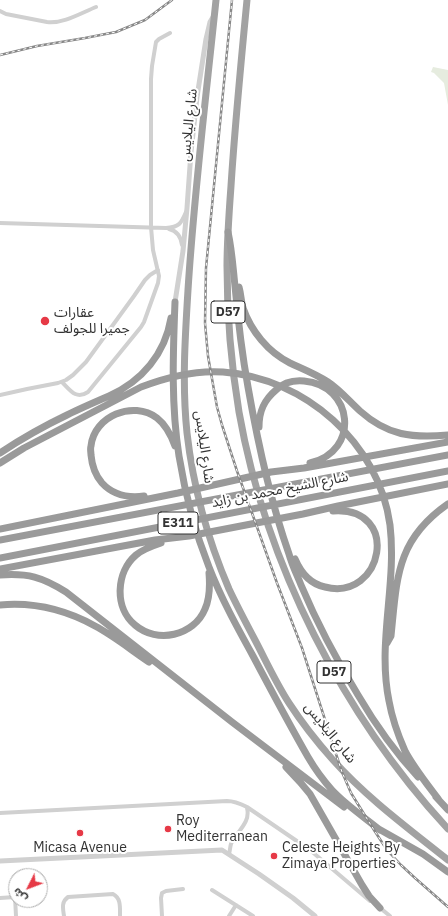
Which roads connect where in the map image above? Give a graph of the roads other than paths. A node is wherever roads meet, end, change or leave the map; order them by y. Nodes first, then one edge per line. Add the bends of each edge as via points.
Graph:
1 (216, 0) edge
2 (247, 0) edge
3 (96, 7) dead end
4 (0, 11) edge
5 (214, 16) junction
6 (170, 33) dead end
7 (187, 208) junction
8 (0, 223) edge
9 (150, 227) junction
10 (166, 228) junction
11 (228, 232) junction
12 (183, 251) junction
13 (158, 270) junction
14 (234, 280) junction
15 (175, 302) junction
16 (62, 382) junction
17 (0, 395) edge
18 (448, 435) edge
19 (448, 442) edge
20 (259, 443) junction
21 (0, 453) edge
22 (448, 455) edge
23 (179, 456) junction
24 (0, 463) edge
25 (282, 471) junction
26 (448, 471) edge
27 (448, 484) edge
28 (178, 493) junction
29 (448, 504) edge
30 (303, 514) junction
31 (0, 529) edge
32 (189, 536) junction
33 (0, 540) edge
34 (285, 543) junction
35 (0, 558) edge
36 (0, 569) edge
37 (209, 569) junction
38 (0, 575) edge
39 (0, 604) edge
40 (385, 645) junction
41 (170, 673) junction
42 (278, 757) junction
43 (439, 800) junction
44 (247, 807) junction
45 (448, 810) edge
46 (0, 813) edge
47 (259, 816) junction
48 (248, 819) junction
49 (448, 829) edge
50 (380, 830) junction
51 (231, 844) junction
52 (222, 850) junction
53 (229, 854) junction
54 (448, 860) edge
55 (0, 861) edge
56 (448, 872) edge
57 (183, 889) dead end
58 (212, 890) dead end
59 (236, 905) junction
60 (380, 908) junction
61 (64, 916) edge
62 (120, 916) edge
63 (162, 916) edge
64 (229, 916) edge
65 (252, 916) edge
66 (315, 916) edge
67 (390, 916) edge

1 - 5 highway, شارع اليلايس
2 - 11 highway, D57
3 - 4 street via 54,23
5 - 7 street via 210,22 201,68
5 - 54 highway, شارع اليلايس via 191,242 184,368 187,433 200,502 212,545 237,606 288,702 332,760 362,790
6 - 9 street via 156,42 152,66
7 - 10 street via 180,223
7 - 12 street
8 - 9 street
9 - 10 street
9 - 13 street
10 - 12 street via 174,231 182,240
11 - 14 highway
11 - 49 highway, D57 via 227,294 239,412 251,465 273,538 302,608 345,690 391,760
12 - 15 street
13 - 16 street via 145,280 81,367
13 - 16 street via 158,283 143,325 88,392 82,395 75,394
14 - 18 highway via 239,288 246,315 255,331 281,358 328,382 366,416 383,427 412,436
14 - 20 highway via 248,387
15 - 21 highway via 162,348 141,376 120,391 52,422
15 - 23 highway via 173,401
16 - 17 street
19 - 25 highway
20 - 25 highway via 261,410 268,398 283,384 297,380 317,383 336,398 345,421 338,446 324,459
20 - 34 highway via 271,498
22 - 33 highway, شارع الشيخ محمد بن زايد / E311
23 - 28 highway via 163,424 156,417 138,410 114,414 107,419 96,431 91,446 95,472 104,485 118,494 133,497
23 - 37 highway via 201,547
24 - 40 highway via 141,387 181,375 209,372 242,375 264,380 301,395 324,411 354,442 369,464 382,493 390,523 392,550
25 - 28 highway
26 - 35 highway, شارع الشيخ محمد بن زايد / E311
27 - 30 highway
28 - 31 highway
29 - 40 highway via 422,526 406,552 397,583 391,636
30 - 32 highway
30 - 34 highway via 343,510 355,513 366,520 372,526 378,542 378,550 370,570 359,582 346,588 321,586 305,576
32 - 36 highway
32 - 37 highway via 152,546 130,561 120,585 124,611 135,625 152,634 173,635 182,632 191,627 205,610 209,600
34 - 43 highway via 325,639 350,682 399,755
37 - 50 highway via 237,627 315,769 342,800
38 - 41 highway via 25,575 56,586
39 - 41 highway via 59,610 96,626 154,666
40 - 43 highway via 388,700 394,723 409,757
41 - 42 highway
42 - 50 highway via 360,819
42 - 60 highway via 310,794 362,885
43 - 45 highway
44 - 46 street via 227,801
44 - 47 street
44 - 48 street
47 - 48 street
47 - 60 street via 310,850
48 - 51 street
50 - 56 highway via 423,854
51 - 52 street
51 - 53 street
52 - 53 street
52 - 55 street
53 - 66 street via 294,898
57 - 63 street via 162,893
58 - 59 street
59 - 64 street
59 - 65 street
60 - 67 street
61 - 62 street via 63,903 68,897 113,894 119,900

